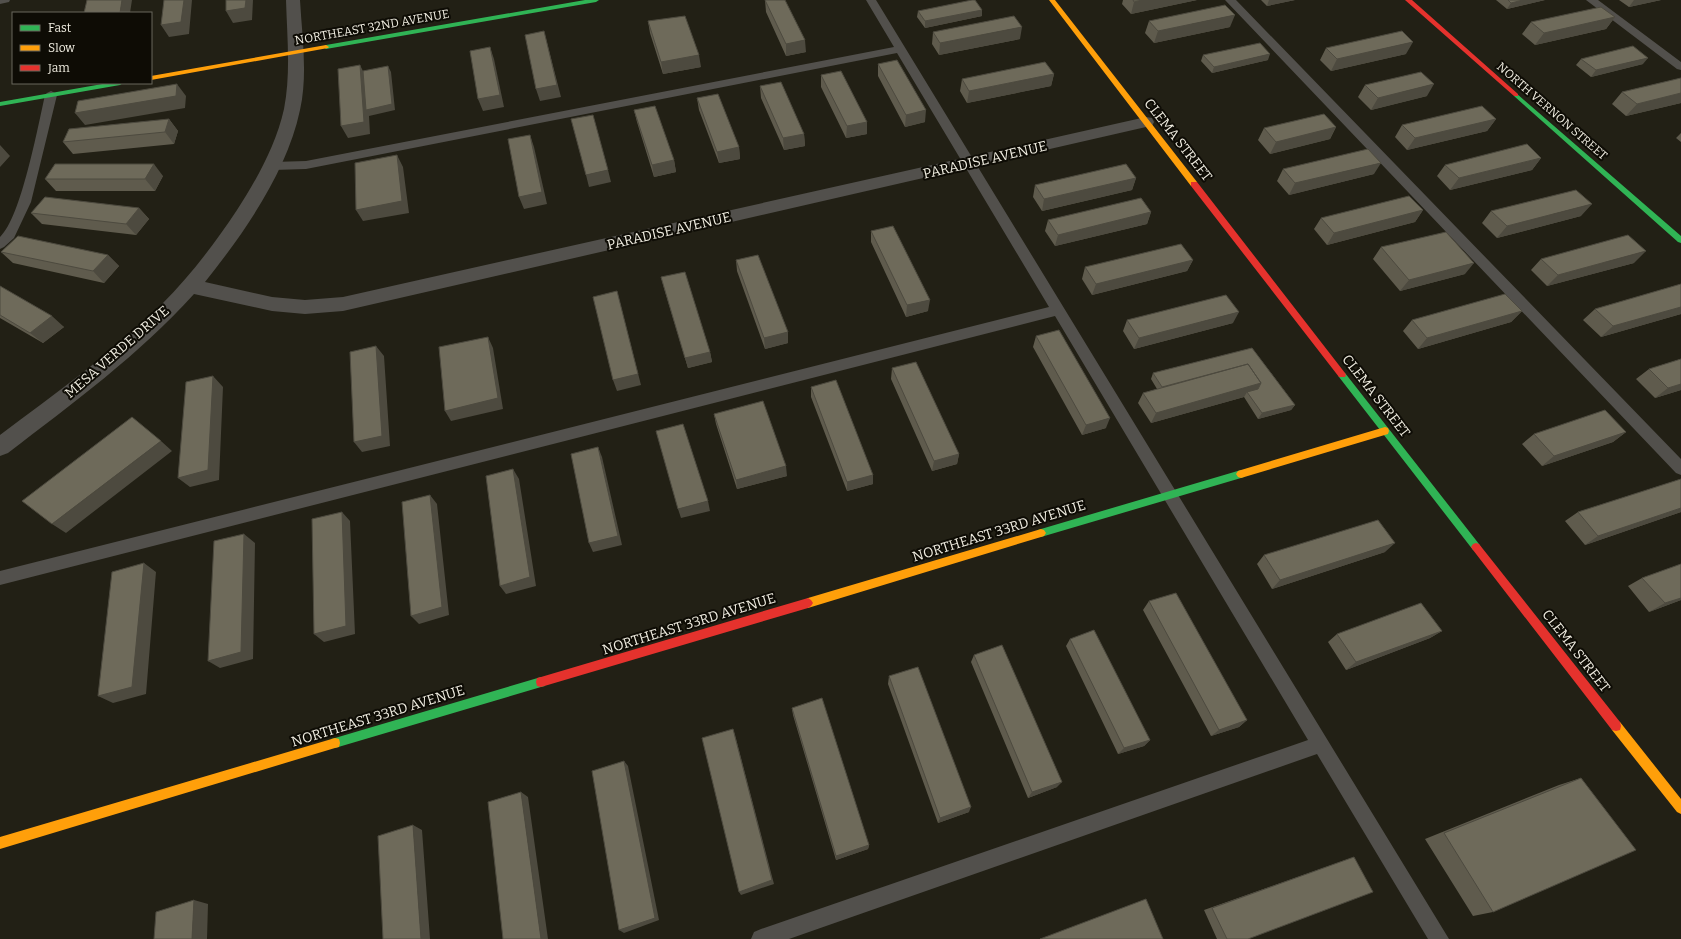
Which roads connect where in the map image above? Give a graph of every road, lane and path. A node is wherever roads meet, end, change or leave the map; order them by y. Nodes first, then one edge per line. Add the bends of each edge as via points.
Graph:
1 (5, 0) edge
2 (293, 0) edge
3 (596, 0) edge
4 (871, 0) edge
5 (1052, 0) edge
6 (1230, 0) edge
7 (1408, 0) edge
8 (1592, 0) edge
9 (0, 1) edge
10 (900, 49) junction
11 (294, 53) junction
12 (1681, 67) edge
13 (152, 78) edge
14 (114, 84) edge
15 (51, 95) junction
16 (0, 104) edge
17 (1146, 122) junction
18 (970, 163) junction
19 (273, 166) junction
20 (1681, 240) edge
21 (0, 244) edge
22 (190, 286) junction
23 (1058, 310) junction
24 (1385, 431) junction
25 (0, 447) edge
26 (1681, 469) edge
27 (1170, 495) junction
28 (0, 578) edge
29 (1321, 744) junction
30 (1681, 808) edge
31 (0, 843) edge
32 (761, 939) edge
33 (1440, 939) edge

1 - 9 lane
2 - 11 street, MESA VERDE DRIVE
3 - 11 street, NORTHEAST 32ND AVENUE
4 - 10 lane
5 - 17 street, CLEMA STREET
6 - 26 lane
7 - 20 street, NORTH VERNON STREET
8 - 12 lane
10 - 18 lane
10 - 19 lane via 306,165
11 - 13 street, NORTHEAST 32ND AVENUE
11 - 19 street, MESA VERDE DRIVE via 292,108
14 - 15 street
15 - 16 street
15 - 21 lane via 25,202 10,235
17 - 18 street, PARADISE AVENUE
17 - 24 street, CLEMA STREET
18 - 22 street, PARADISE AVENUE via 343,304 305,307 272,304
18 - 23 lane
19 - 22 street, MESA VERDE DRIVE via 224,245
22 - 25 street, MESA VERDE DRIVE via 144,333
23 - 27 lane
23 - 28 lane
24 - 27 street, NORTHEAST 33RD AVENUE
24 - 30 street, CLEMA STREET
27 - 29 lane
27 - 31 street, NORTHEAST 33RD AVENUE
29 - 32 lane
29 - 33 lane

